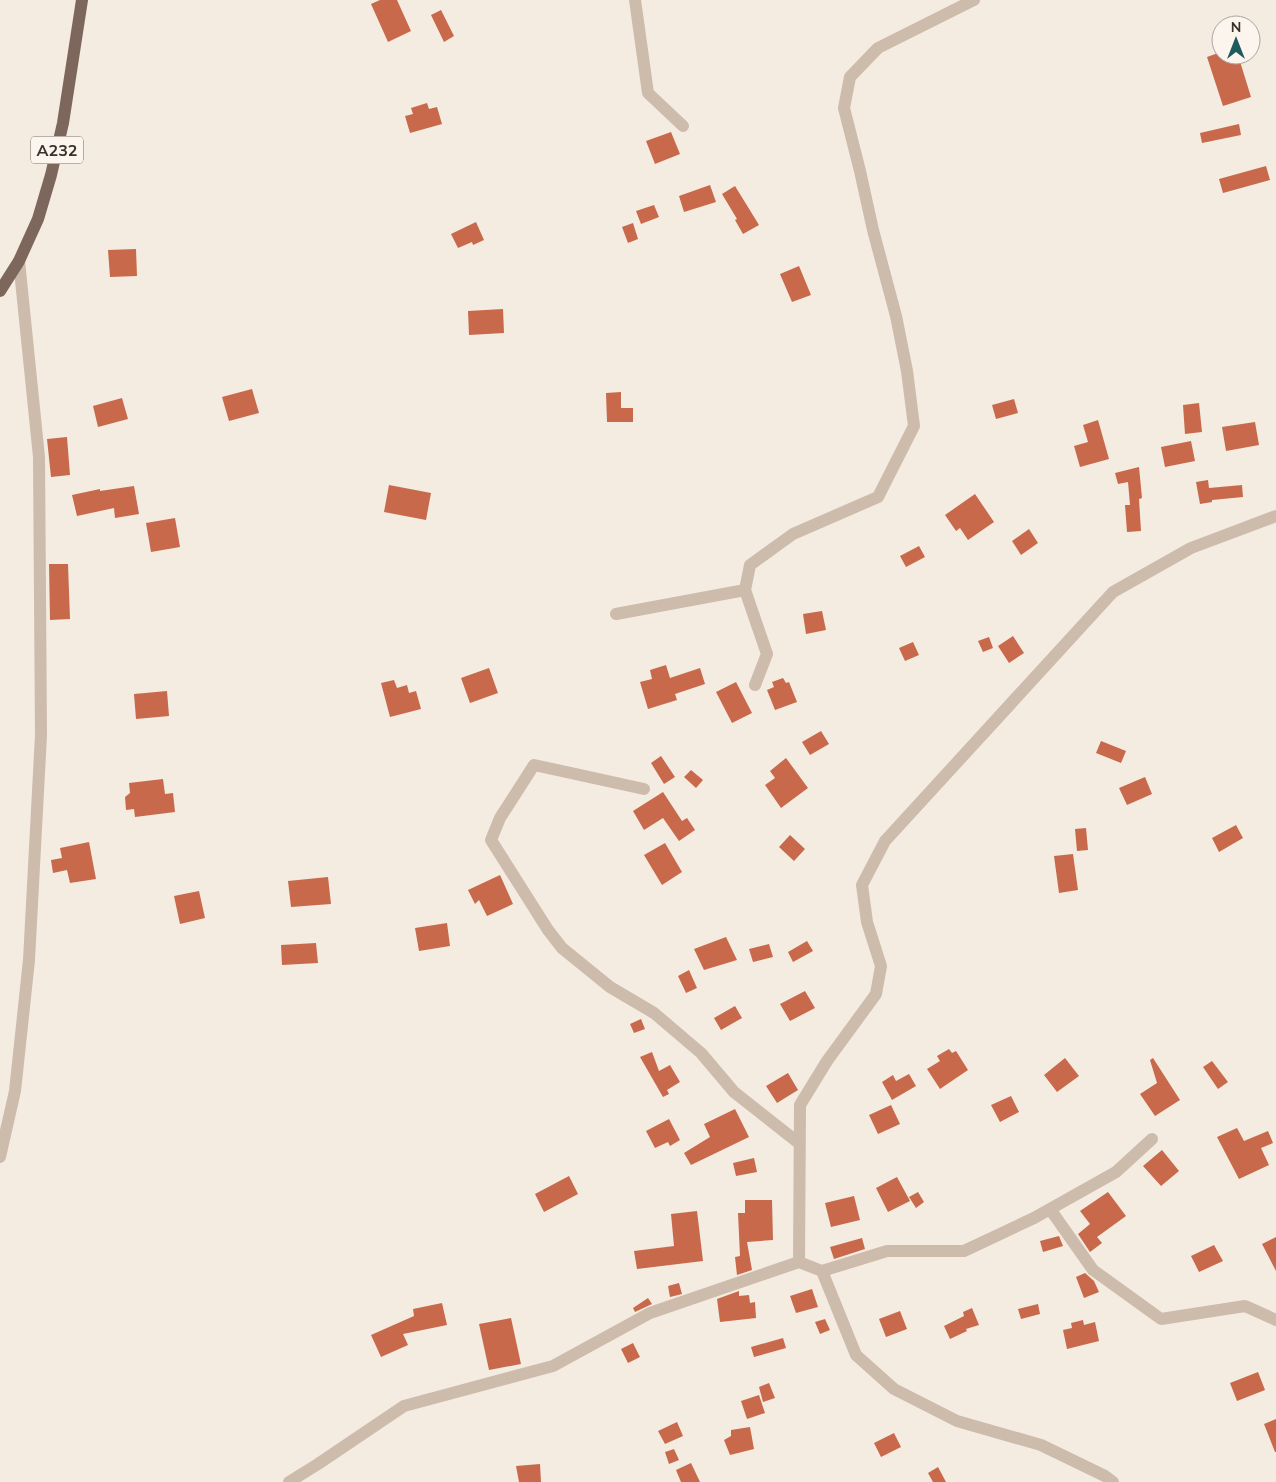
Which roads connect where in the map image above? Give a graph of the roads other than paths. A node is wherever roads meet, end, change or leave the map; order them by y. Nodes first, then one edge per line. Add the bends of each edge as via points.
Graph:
1 (82, 0) edge
2 (635, 0) edge
3 (974, 0) edge
4 (683, 126) dead end
5 (19, 261) junction
6 (0, 291) edge
7 (1276, 516) edge
8 (745, 590) junction
9 (616, 614) dead end
10 (755, 685) dead end
11 (644, 789) dead end
12 (1152, 1139) dead end
13 (800, 1144) junction
14 (0, 1157) edge
15 (1050, 1209) junction
16 (799, 1262) junction
17 (822, 1271) junction
18 (1276, 1320) edge
19 (289, 1482) edge
20 (1113, 1482) edge

1 - 5 main road, A232 via 63,123 51,175 38,219
2 - 4 street via 648,93
3 - 8 street via 878,48 850,77 844,108 896,316 914,426 878,497 793,534 750,565
5 - 6 main road, A232
5 - 14 street via 39,457 41,735 29,960 15,1091
7 - 13 street via 1191,548 1113,592 885,842 862,885 867,922 881,966 876,994 827,1061 800,1105
8 - 9 street
8 - 10 street via 768,654
11 - 13 street via 534,765 500,818 491,840 562,948 610,987 654,1013 700,1053 734,1092
12 - 15 street via 1116,1172
13 - 16 street
15 - 17 street via 964,1251 886,1251
15 - 18 street via 1093,1270 1161,1319 1245,1306
16 - 17 street
16 - 19 street via 650,1313 553,1366 404,1406
17 - 20 street via 856,1355 894,1389 957,1420 1041,1445

